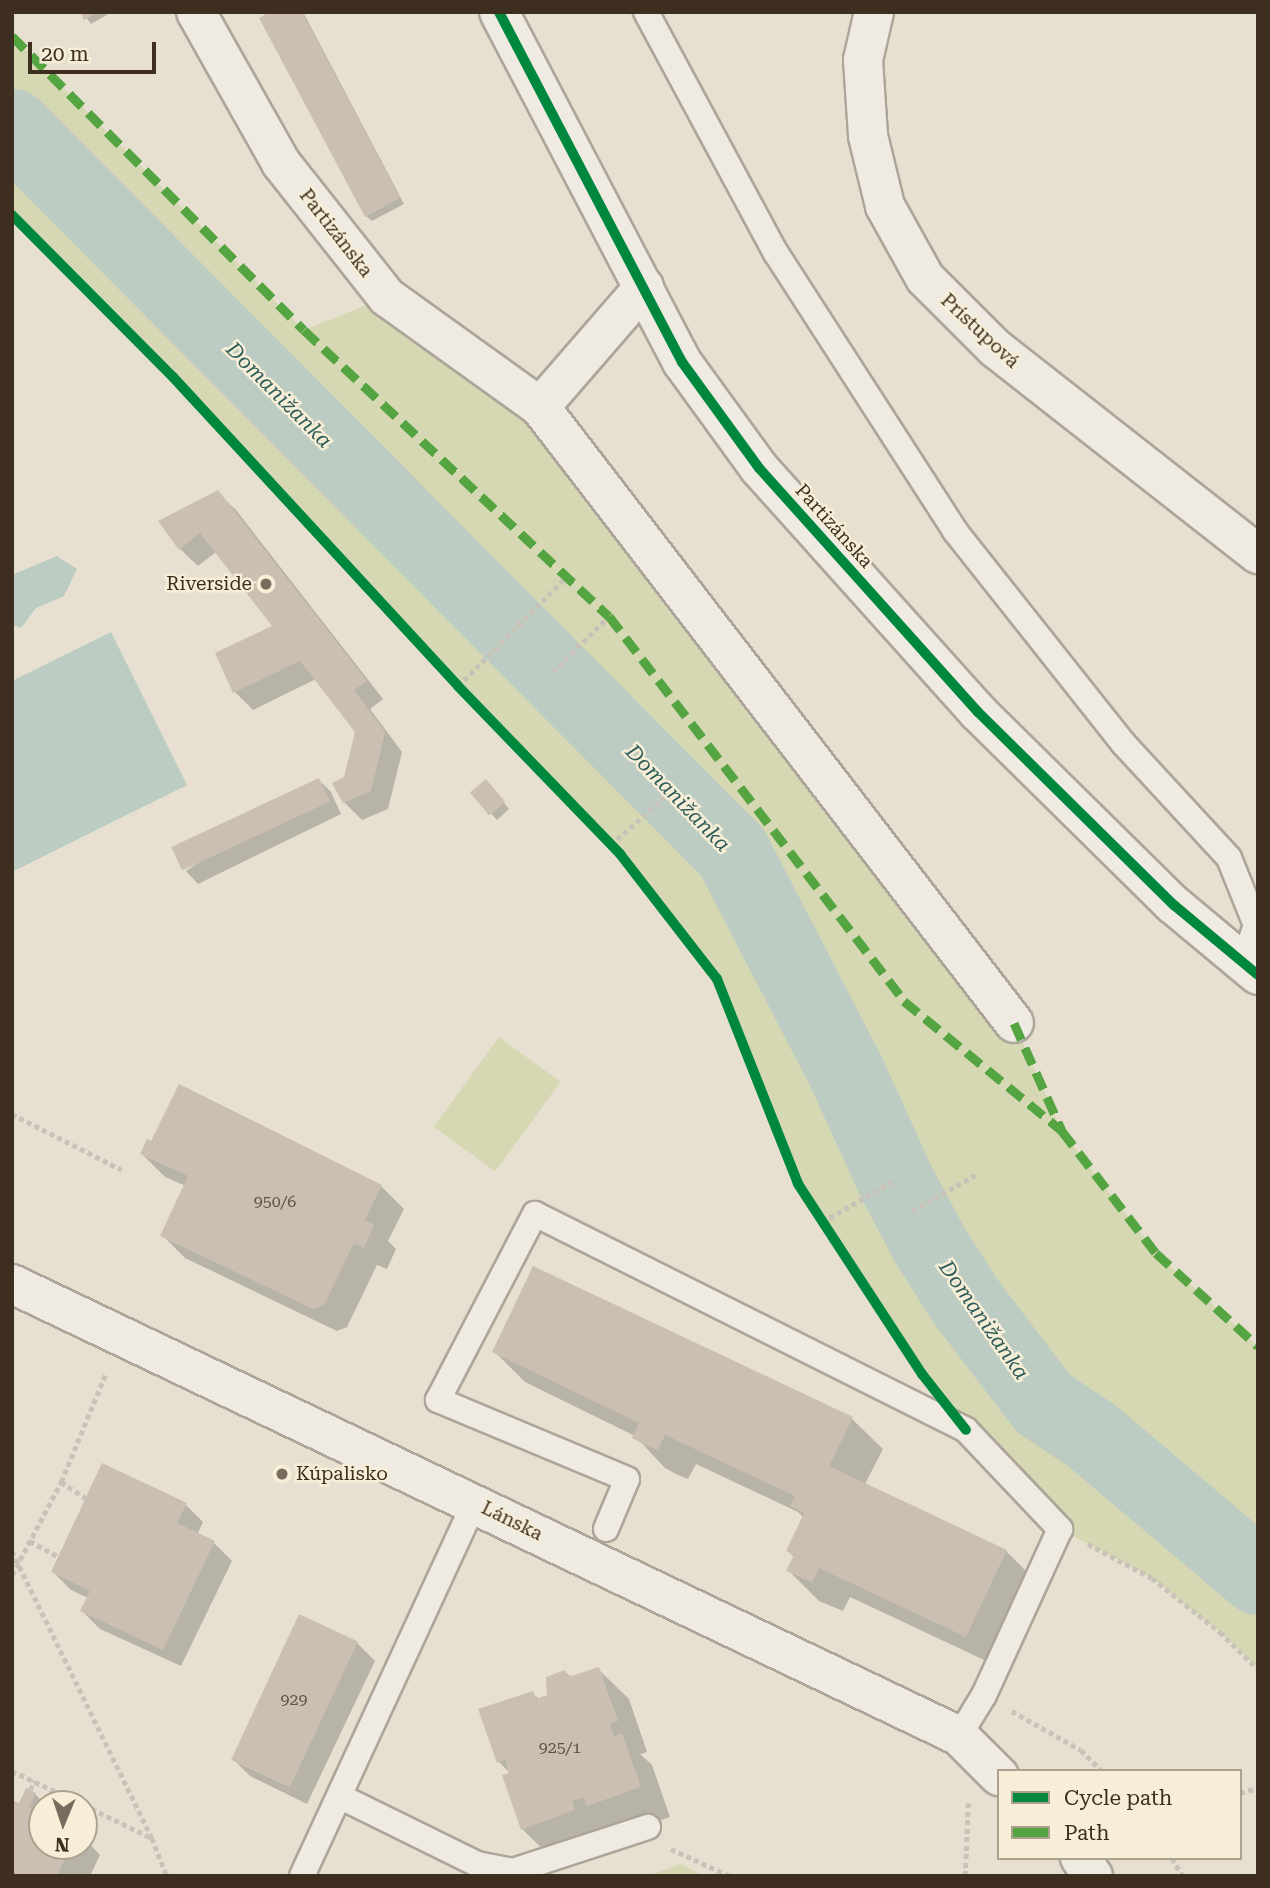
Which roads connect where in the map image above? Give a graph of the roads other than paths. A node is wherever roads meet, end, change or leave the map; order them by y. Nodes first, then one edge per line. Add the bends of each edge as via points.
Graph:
1 (196, 12) edge
2 (499, 12) edge
3 (646, 12) edge
4 (874, 12) edge
5 (644, 286) junction
6 (540, 407) junction
7 (1258, 554) edge
8 (1250, 968) edge
9 (1014, 1023) dead end
10 (12, 1284) edge
11 (474, 1503) junction
12 (606, 1529) dead end
13 (959, 1736) junction
14 (997, 1774) edge
15 (341, 1797) junction
16 (648, 1827) road end
17 (1081, 1860) edge
18 (302, 1876) edge
19 (1093, 1876) edge

1 - 6 street, Partizánska via 281,163 387,297
2 - 5 street, Partizánska
3 - 8 lane via 776,253 955,531 1123,743 1229,858 1256,925
4 - 7 street, Prístupová via 863,60 868,136 886,206 925,278 995,348
5 - 6 street
5 - 8 street, Partizánska via 682,362 788,502 978,712 1174,905
6 - 9 street, Partizánska
10 - 11 street, Lánska
11 - 13 street, Lánska
11 - 15 lane
12 - 13 lane via 627,1479 438,1400 535,1214 966,1430 1060,1529 984,1695
13 - 14 street, Lánska
15 - 16 lane via 477,1864 513,1871
15 - 18 lane
17 - 19 street

